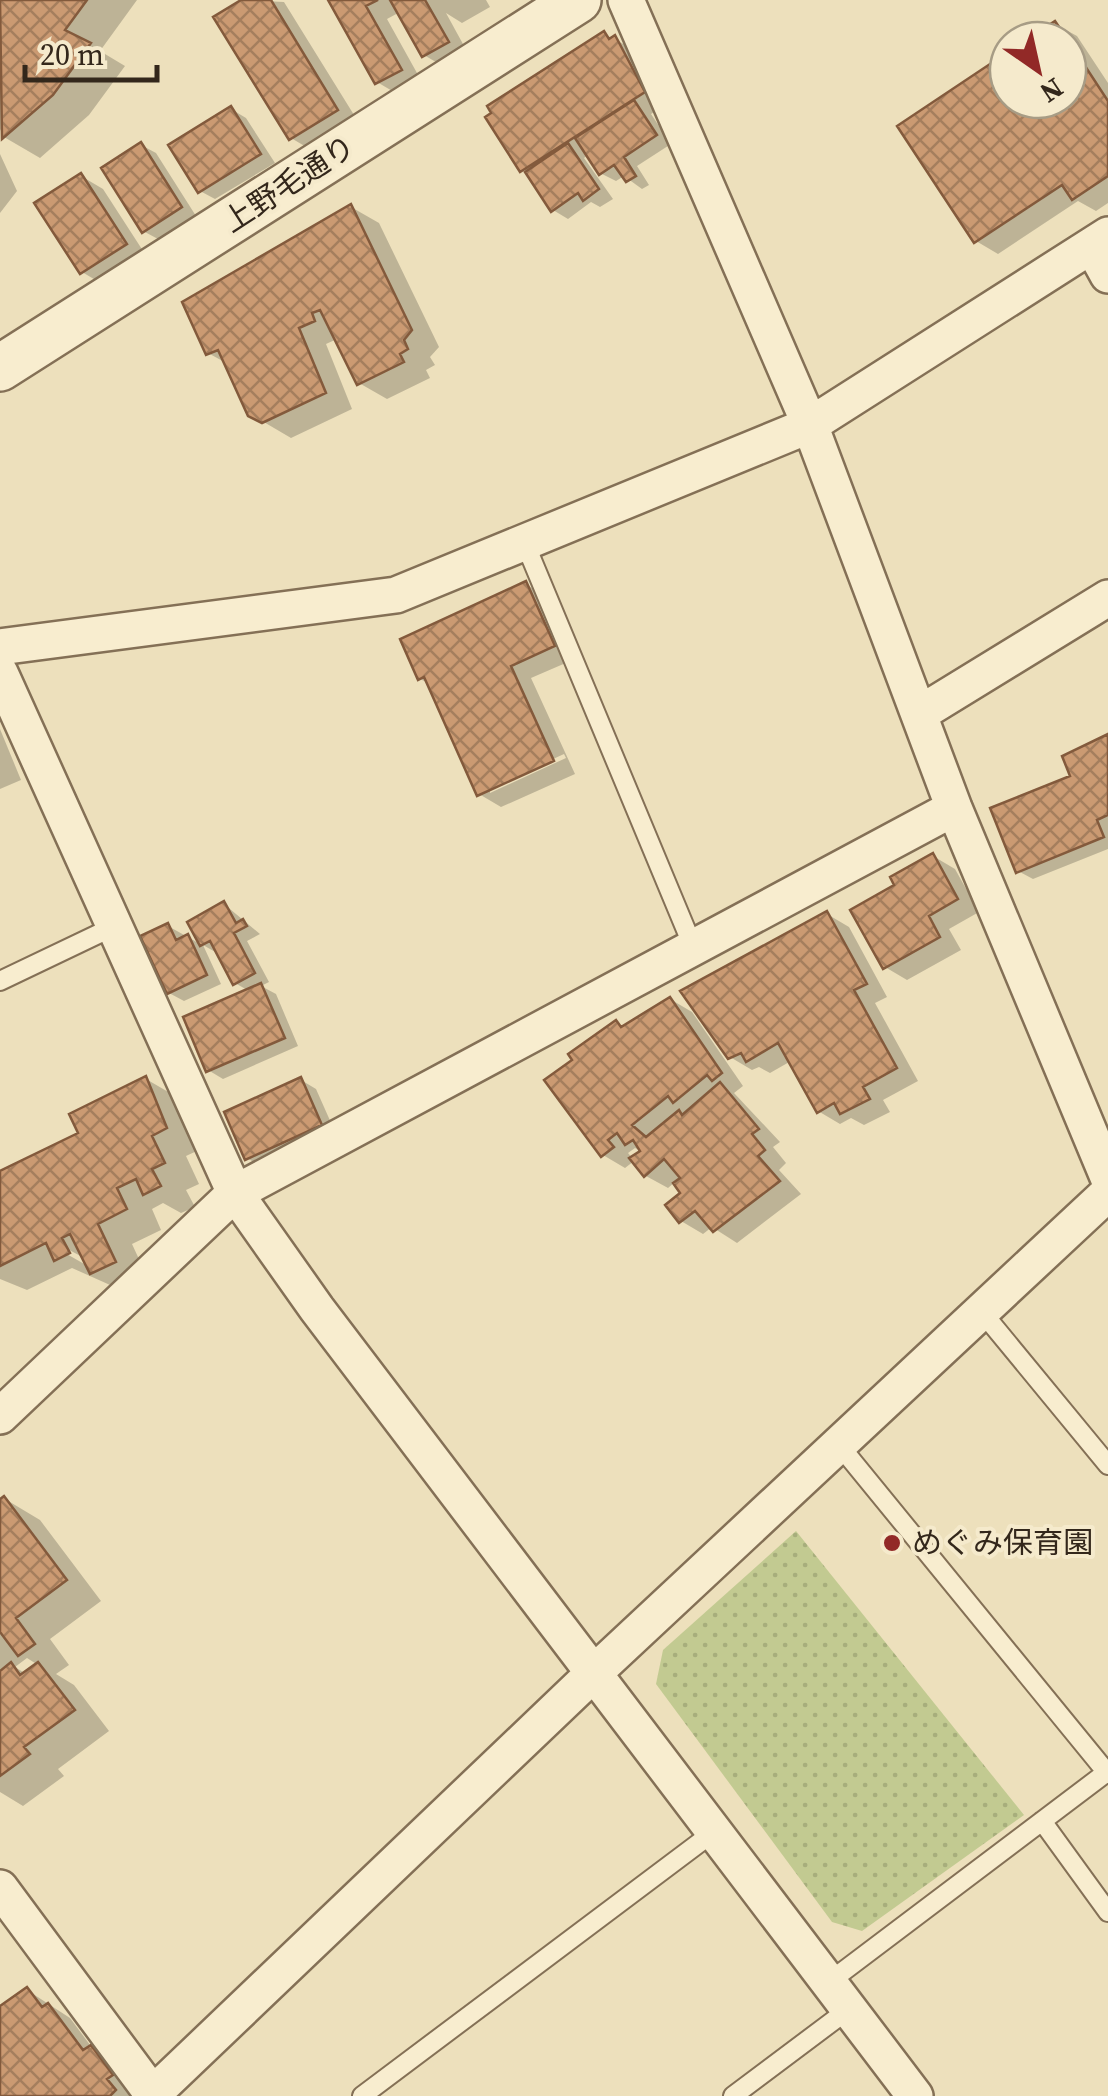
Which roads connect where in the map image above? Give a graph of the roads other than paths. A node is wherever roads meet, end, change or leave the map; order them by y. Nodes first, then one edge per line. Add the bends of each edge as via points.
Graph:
1 (578, 0) edge
2 (626, 0) edge
3 (1102, 252) edge
4 (0, 368) edge
5 (810, 425) junction
6 (524, 542) junction
7 (1108, 598) edge
8 (0, 647) edge
9 (0, 674) edge
10 (918, 714) junction
11 (954, 808) junction
12 (114, 926) junction
13 (694, 949) junction
14 (0, 981) edge
15 (1108, 1177) edge
16 (235, 1193) junction
17 (1108, 1193) edge
18 (982, 1312) junction
19 (0, 1416) edge
20 (840, 1446) junction
21 (1108, 1464) edge
22 (595, 1672) junction
23 (1107, 1773) edge
24 (1042, 1821) junction
25 (715, 1832) junction
26 (0, 1888) edge
27 (1108, 1912) edge
28 (839, 1995) junction
29 (152, 2096) edge
30 (362, 2096) edge
31 (732, 2096) edge
32 (915, 2096) edge

1 - 4 street, 上野毛通り
2 - 5 street
3 - 5 street
5 - 6 street
5 - 10 street
6 - 8 street via 396,595
6 - 13 lane
7 - 10 street
9 - 12 street
10 - 11 street
11 - 13 street
11 - 15 street
12 - 14 lane
12 - 16 street
13 - 16 street
16 - 19 street
16 - 22 street
17 - 18 street
18 - 20 street
18 - 21 lane
20 - 22 street
20 - 23 lane
22 - 25 street
22 - 29 street
23 - 24 lane
24 - 27 lane
24 - 28 lane
25 - 28 street
25 - 30 lane
26 - 29 street
28 - 31 lane
28 - 32 street

